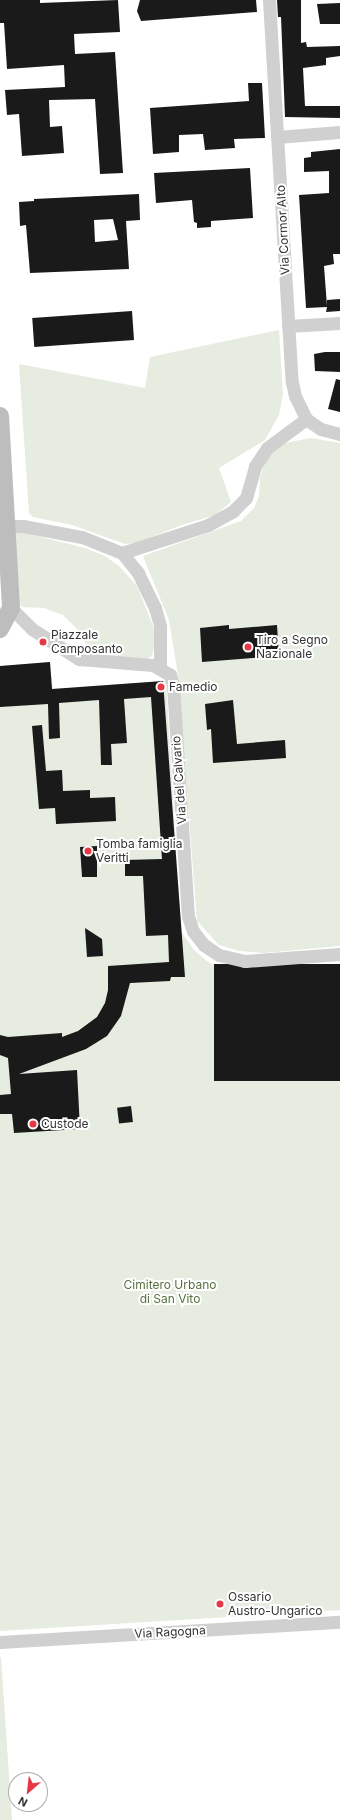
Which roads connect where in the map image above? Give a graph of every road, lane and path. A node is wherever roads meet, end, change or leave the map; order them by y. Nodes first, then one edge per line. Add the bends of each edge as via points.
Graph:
1 (269, 0) edge
2 (340, 132) edge
3 (277, 137) junction
4 (340, 323) edge
5 (288, 326) junction
6 (0, 416) edge
7 (306, 419) junction
8 (340, 434) edge
9 (6, 526) junction
10 (122, 553) junction
11 (11, 608) junction
12 (0, 629) edge
13 (160, 667) junction
14 (340, 954) edge
15 (340, 1622) edge
16 (0, 1642) edge

1 - 3 street, Via Cormor Alto
2 - 3 street
3 - 5 street, Via Cormor Alto
4 - 5 street
5 - 7 street, Via Cormor Alto via 292,382 295,396
6 - 9 street
7 - 8 street via 321,429
7 - 10 street via 262,453 255,466 250,490 233,511 208,525
9 - 10 street via 29,527 82,537
9 - 11 street
10 - 13 street via 138,573 155,608 160,626
11 - 12 street
11 - 13 street via 23,622 46,640 70,654 89,661
13 - 14 street, Via del Calvario via 170,675 174,685 188,916 193,931 213,952 235,960
15 - 16 street, Via Ragogna

